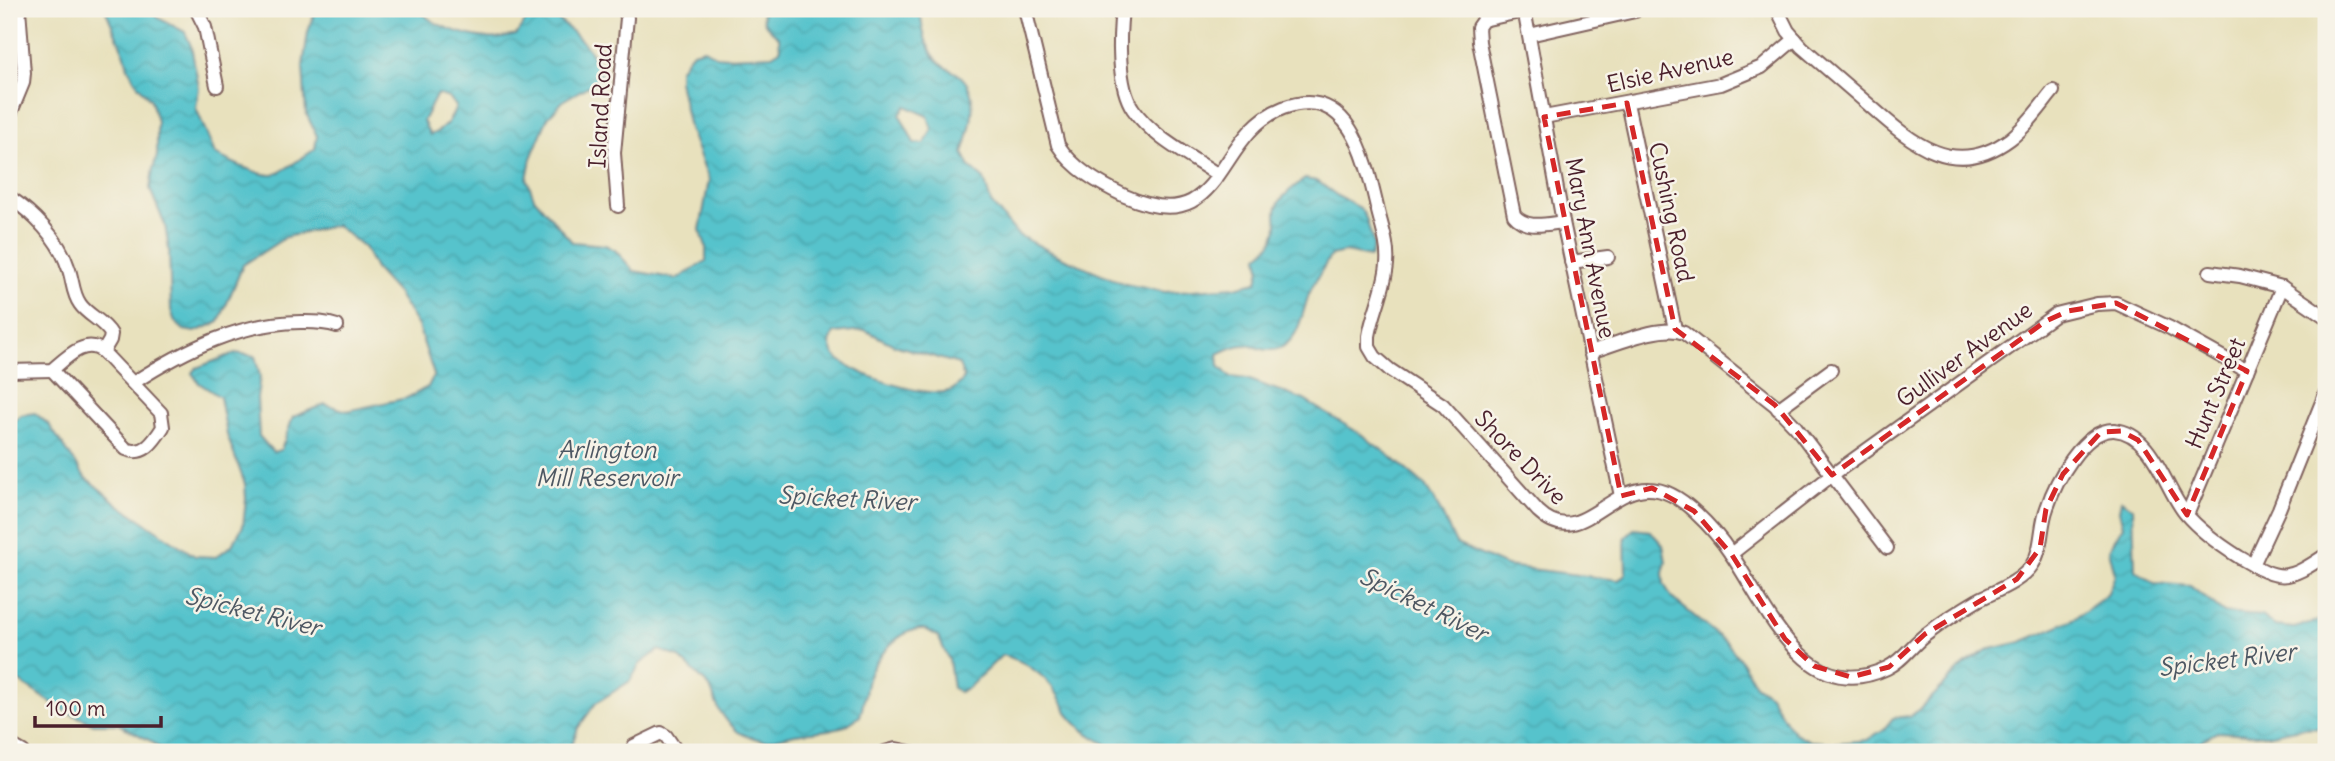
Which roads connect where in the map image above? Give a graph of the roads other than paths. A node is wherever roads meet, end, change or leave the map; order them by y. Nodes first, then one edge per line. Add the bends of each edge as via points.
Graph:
1 (19, 9) edge
2 (196, 9) edge
3 (625, 9) edge
4 (1025, 9) edge
5 (1122, 9) edge
6 (1777, 9) edge
7 (1524, 10) edge
8 (1635, 11) dead end
9 (1528, 35) junction
10 (1795, 39) junction
11 (217, 86) dead end
12 (2053, 91) dead end
13 (1627, 103) junction
14 (9, 117) edge
15 (1544, 117) junction
16 (1218, 175) junction
17 (9, 197) edge
18 (618, 206) dead end
19 (1563, 222) junction
20 (1608, 257) dead end
21 (1571, 262) junction
22 (2210, 272) dead end
23 (2282, 287) junction
24 (2326, 317) edge
25 (333, 325) dead end
26 (1675, 329) junction
27 (103, 352) junction
28 (1590, 352) junction
29 (52, 370) junction
30 (1831, 370) dead end
31 (2247, 370) junction
32 (9, 371) edge
33 (133, 383) junction
34 (2326, 392) edge
35 (1778, 409) junction
36 (1832, 475) junction
37 (1620, 496) junction
38 (2186, 515) junction
39 (1888, 548) dead end
40 (1731, 554) junction
41 (2326, 555) edge
42 (2253, 565) junction
43 (9, 744) edge
44 (633, 749) edge
45 (890, 751) edge
46 (23, 752) edge
47 (677, 752) edge
48 (910, 752) edge

1 - 14 street via 24,73
2 - 11 street via 205,27
3 - 18 street, Island Road via 614,153
4 - 16 street, Shore Drive via 1055,137 1076,166 1120,194 1157,205 1193,201
5 - 16 street via 1122,75 1133,109 1162,137
6 - 10 street
7 - 9 street, Mary Ann Avenue
7 - 19 street via 1483,20 1478,32 1511,205 1518,220 1533,225
8 - 9 street
9 - 15 street, Mary Ann Avenue
10 - 12 street via 1912,141 1932,152 1978,153 2003,144 2027,124
10 - 13 street, Elsie Avenue via 1762,67 1734,80
13 - 15 street, Elsie Avenue
13 - 26 street, Cushing Road
15 - 19 street, Mary Ann Avenue
16 - 37 street, Shore Drive via 1249,131 1275,112 1311,104 1335,112 1364,155 1387,253 1369,336 1375,357 1443,405 1545,518 1573,523
17 - 27 street via 35,218 65,259 80,305 108,328 110,340
19 - 21 street, Mary Ann Avenue
20 - 21 street
21 - 28 street, Mary Ann Avenue
22 - 23 street
23 - 24 street
23 - 31 street, Hunt Street
25 - 33 street via 290,322 245,330 168,360
26 - 28 street
26 - 35 street
27 - 29 street via 95,347 78,349
27 - 33 street
28 - 37 street, Mary Ann Avenue
29 - 32 street
29 - 33 street via 118,443 139,453 164,422
30 - 35 street
31 - 36 street, Gulliver Avenue via 2116,303 2068,311 2046,321
31 - 38 street, Hunt Street
34 - 42 street
35 - 36 street
36 - 39 street
36 - 40 street, Gulliver Avenue
37 - 40 street, Shore Drive via 1652,488 1671,494 1695,511
38 - 40 street, Shore Drive via 2138,439 2121,431 2101,432 2080,450 2058,482 2032,566 1925,634 1889,667 1852,677 1814,666 1799,653 1768,615
38 - 42 street, Shore Drive
41 - 42 street, Shore Drive via 2284,577
43 - 46 street
44 - 47 street via 661,733
45 - 48 street

